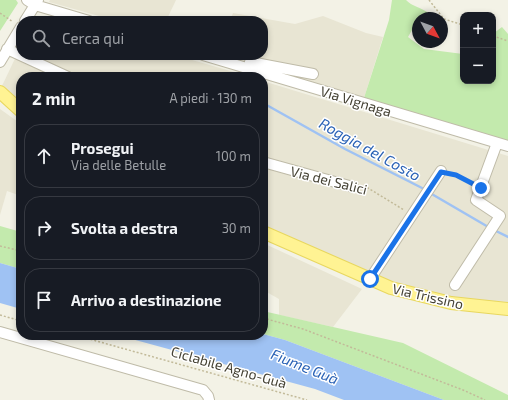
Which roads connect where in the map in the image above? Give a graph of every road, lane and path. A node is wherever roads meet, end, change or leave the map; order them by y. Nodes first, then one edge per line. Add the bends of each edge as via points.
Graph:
1 (429, 0) edge
2 (34, 2) edge
3 (0, 12) edge
4 (27, 16) edge
5 (75, 16) edge
6 (16, 23) edge
7 (460, 24) edge
8 (16, 35) edge
9 (496, 37) edge
10 (508, 41) edge
11 (7, 49) junction
12 (16, 53) edge
13 (31, 60) edge
14 (219, 60) edge
15 (0, 62) edge
16 (249, 69) junction
17 (57, 72) edge
18 (259, 72) edge
19 (314, 74) dead end
20 (268, 75) edge
21 (0, 93) edge
22 (16, 107) edge
23 (497, 143) junction
24 (508, 146) edge
25 (268, 163) edge
26 (441, 172) joint
27 (353, 188) joint
28 (481, 188) junction
29 (412, 215) junction
30 (504, 218) edge
31 (268, 234) edge
32 (0, 246) edge
33 (16, 250) edge
34 (370, 279) junction
35 (455, 285) dead end
36 (508, 309) edge
37 (0, 315) edge
38 (268, 319) edge
39 (16, 320) edge
40 (0, 332) edge
41 (16, 337) edge
42 (28, 340) edge
43 (93, 340) edge
44 (209, 400) edge
45 (307, 400) edge
46 (485, 400) edge

1 - 7 path via 444,19
2 - 4 street
2 - 5 street
3 - 6 path
8 - 11 street
9 - 10 path
11 - 12 street
11 - 15 street
13 - 17 street
14 - 16 street, Via Vignaga
16 - 18 street, Via Vignaga
16 - 19 street via 250,62
20 - 23 street, Via Vignaga
21 - 22 main road
23 - 24 street, Via Vignaga
23 - 28 street
25 - 27 street, Via dei Salici
26 - 28 path via 456,175
26 - 29 street
27 - 29 path, Via dei Salici via 368,188
28 - 30 street via 476,200
29 - 34 street
30 - 35 street
31 - 34 main road, Via Trissino
32 - 33 path
34 - 36 main road, Via Trissino via 391,288 452,303
37 - 39 path
38 - 46 path via 303,329
40 - 41 street
42 - 44 street via 202,390
43 - 45 path, Ciclabile Agno-Guà

